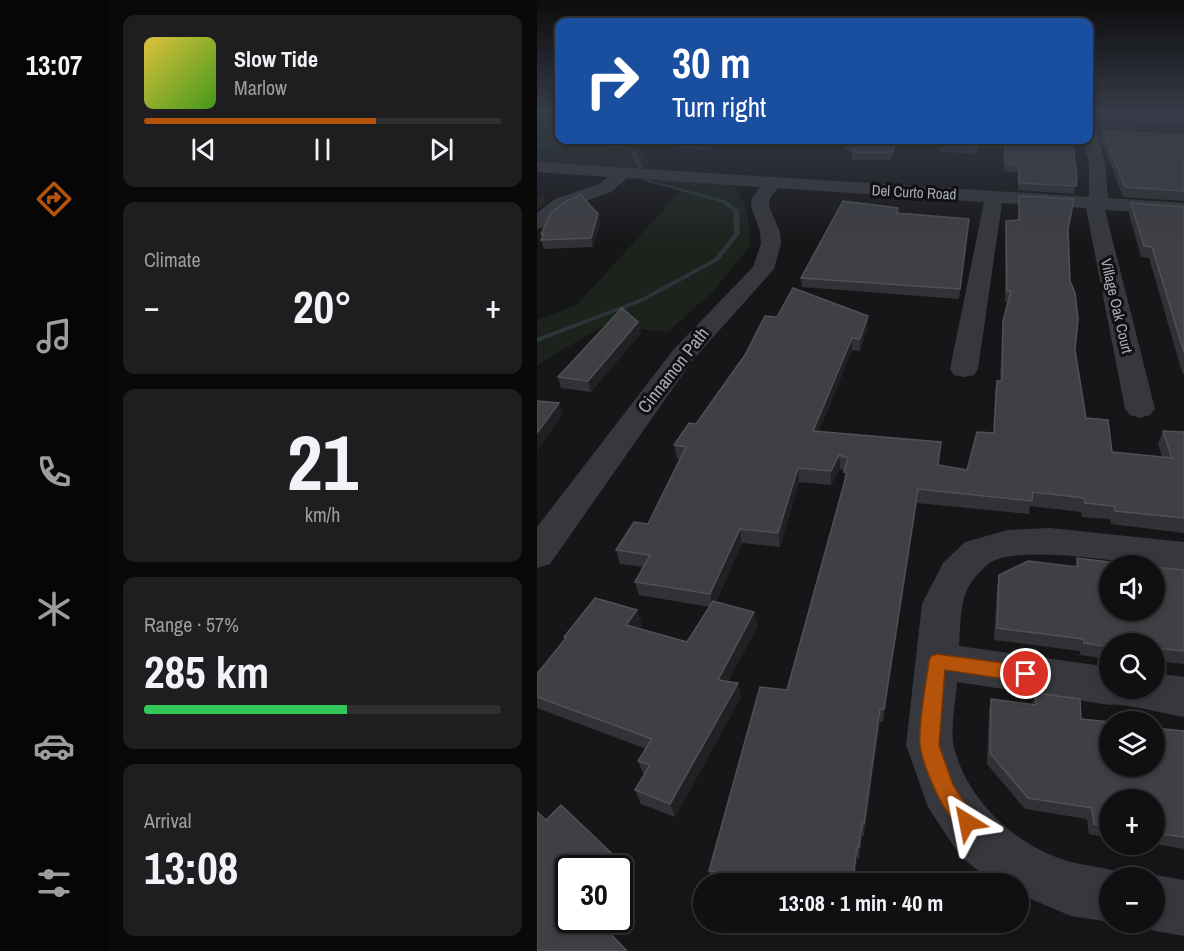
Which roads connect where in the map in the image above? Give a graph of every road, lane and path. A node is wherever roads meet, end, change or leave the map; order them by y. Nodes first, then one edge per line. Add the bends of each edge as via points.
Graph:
1 (1095, 156) edge
2 (1105, 156) edge
3 (537, 167) edge
4 (623, 173) junction
5 (773, 183) junction
6 (994, 197) junction
7 (1097, 203) junction
8 (1124, 205) junction
9 (1184, 209) edge
10 (537, 223) edge
11 (964, 369) dead end
12 (1140, 409) dead end
13 (537, 554) edge
14 (1184, 556) edge
15 (937, 661) junction
16 (1099, 684) edge
17 (1165, 694) edge
18 (1184, 697) edge
19 (1099, 893) edge
20 (1165, 905) edge
21 (1184, 908) edge

1 - 7 street, Village Oak Court
2 - 8 street via 1113,190 1121,195
3 - 4 street, Del Curto Road
4 - 5 street, Del Curto Road
4 - 10 street via 605,188 562,203
5 - 6 street, Del Curto Road
5 - 13 street, Cinnamon Path via 761,198 760,206 771,244 763,269 683,355
6 - 7 street, Del Curto Road
6 - 11 street
7 - 8 street, Del Curto Road
7 - 12 street, Village Oak Court
8 - 9 street, Del Curto Road
14 - 15 street via 1050,541 1008,543 978,552 956,573 942,604
15 - 16 street
15 - 19 street via 930,745 945,790 978,838 1017,867 1071,889
17 - 18 street
20 - 21 street

